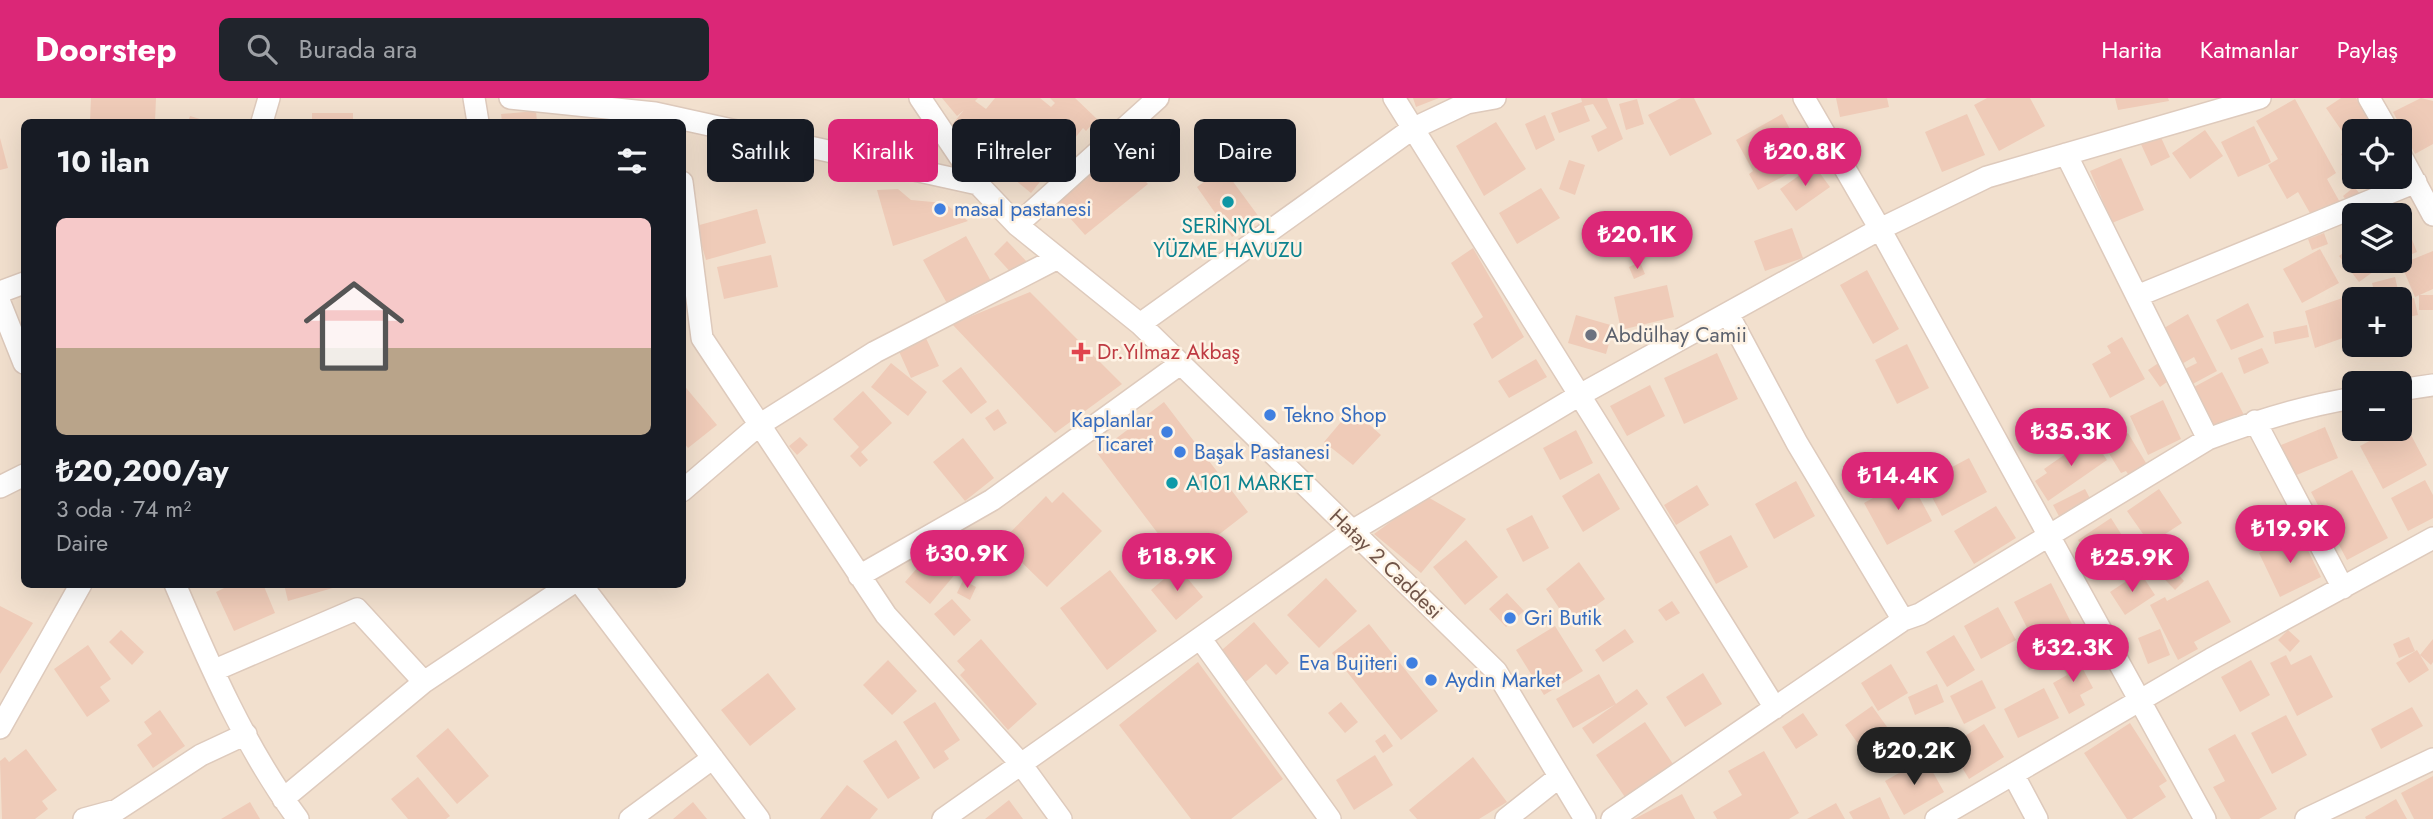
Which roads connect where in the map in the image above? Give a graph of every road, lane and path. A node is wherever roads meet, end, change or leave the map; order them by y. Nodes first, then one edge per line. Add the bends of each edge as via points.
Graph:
1 (269, 98) edge
2 (474, 98) edge
3 (510, 98) edge
4 (920, 98) edge
5 (1158, 98) edge
6 (1394, 98) edge
7 (1495, 98) edge
8 (1804, 98) edge
9 (2260, 98) edge
10 (2369, 98) edge
11 (628, 104) edge
12 (263, 119) edge
13 (478, 119) edge
14 (672, 119) edge
15 (2381, 119) edge
16 (686, 122) edge
17 (1412, 128) junction
18 (2066, 154) junction
19 (2412, 175) edge
20 (2416, 182) junction
21 (978, 184) junction
22 (686, 213) edge
23 (2433, 215) edge
24 (1017, 225) junction
25 (1880, 229) junction
26 (1058, 258) junction
27 (21, 284) edge
28 (0, 292) edge
29 (2137, 296) junction
30 (0, 303) edge
31 (1728, 314) junction
32 (1140, 324) junction
33 (21, 356) edge
34 (1180, 364) junction
35 (2433, 385) edge
36 (2412, 388) edge
37 (1578, 396) junction
38 (2342, 400) edge
39 (2255, 421) junction
40 (759, 425) junction
41 (2208, 439) junction
42 (21, 476) edge
43 (0, 487) edge
44 (686, 488) edge
45 (1352, 531) junction
46 (2050, 536) junction
47 (2433, 538) edge
48 (859, 576) junction
49 (2343, 587) junction
50 (79, 588) edge
51 (177, 588) edge
52 (565, 588) edge
53 (585, 588) edge
54 (1903, 620) junction
55 (1200, 638) junction
56 (215, 670) junction
57 (424, 682) junction
58 (2140, 700) junction
59 (1775, 708) junction
60 (0, 728) edge
61 (246, 734) junction
62 (713, 758) junction
63 (2433, 758) edge
64 (1021, 764) junction
65 (2013, 774) junction
66 (1559, 776) junction
67 (283, 799) junction
68 (84, 819) edge
69 (298, 819) edge
70 (630, 819) edge
71 (759, 819) edge
72 (943, 819) edge
73 (1061, 819) edge
74 (1330, 819) edge
75 (1506, 819) edge
76 (1584, 819) edge
77 (1612, 819) edge
78 (1936, 819) edge
79 (2037, 819) edge
80 (2205, 819) edge
81 (2306, 819) edge

1 - 12 street
2 - 13 street
3 - 11 street
4 - 21 street, Hatay 2 Caddesi
5 - 24 street
6 - 17 street
7 - 17 street via 1467,103
8 - 25 street
9 - 18 street
10 - 15 street
11 - 14 street
16 - 21 street
17 - 32 street
17 - 37 street
18 - 25 street via 1987,177
18 - 29 street
19 - 20 street
20 - 23 street
20 - 29 street
21 - 24 street, Hatay 2 Caddesi
22 - 40 street via 702,338
24 - 26 street, Hatay 2 Caddesi
25 - 31 street
25 - 46 street
26 - 32 street, Hatay 2 Caddesi
26 - 40 street via 875,352
27 - 28 street
29 - 41 street
30 - 33 street
31 - 37 street
31 - 54 street via 1797,443
32 - 34 street, Hatay 2 Caddesi
34 - 45 street, Hatay 2 Caddesi
34 - 48 street via 992,500
35 - 36 street
37 - 45 street
37 - 59 street
38 - 39 street
39 - 41 street
39 - 49 street
40 - 44 street
40 - 48 street
41 - 46 street
42 - 43 street
45 - 55 street
45 - 66 street, Hatay 2 Caddesi via 1496,671
46 - 54 street
46 - 58 street
47 - 49 street
48 - 64 street via 886,615
49 - 58 street
50 - 60 street
51 - 56 street
52 - 57 street
53 - 62 street
54 - 59 street
55 - 64 street
55 - 74 street
56 - 57 street via 356,610
56 - 61 street
57 - 67 street
58 - 65 street
58 - 80 street
59 - 77 street
61 - 67 street
61 - 68 street via 201,755 117,810
62 - 70 street
62 - 71 street
63 - 81 street
64 - 72 street
64 - 73 street
65 - 78 street
65 - 79 street
66 - 75 street
66 - 76 street, Hatay 2 Caddesi
67 - 69 street

